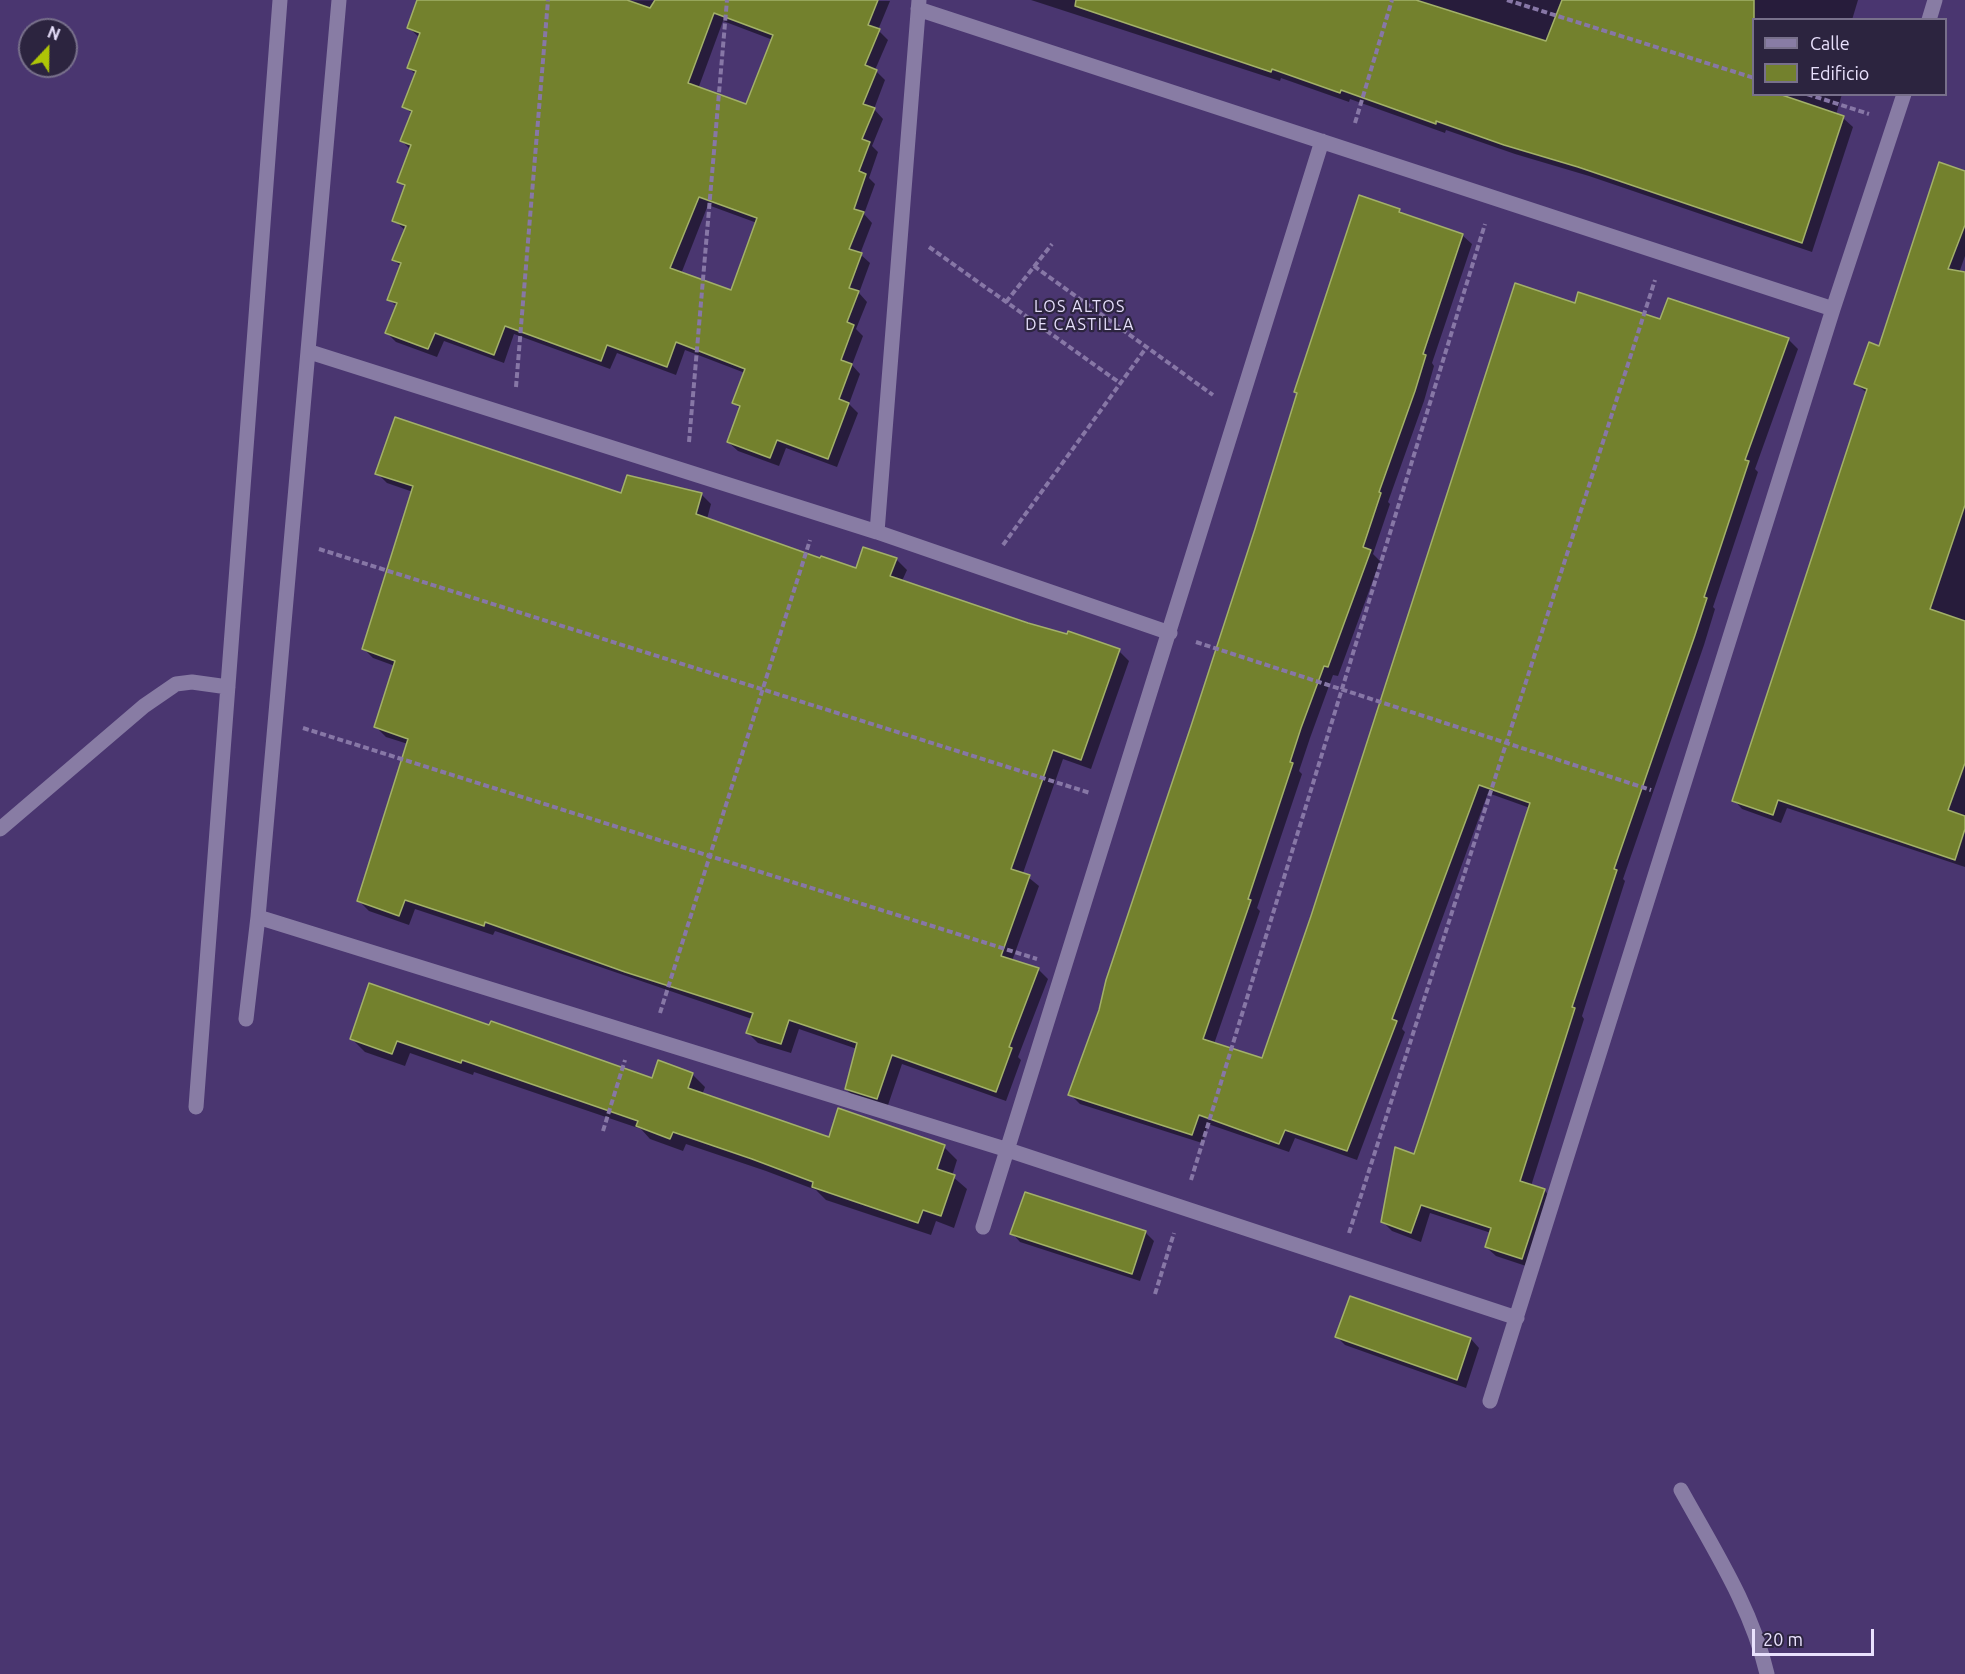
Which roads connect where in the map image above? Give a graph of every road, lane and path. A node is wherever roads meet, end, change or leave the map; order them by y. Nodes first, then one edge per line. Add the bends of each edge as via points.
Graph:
1 (280, 0) edge
2 (339, 0) edge
3 (548, 0) edge
4 (728, 0) edge
5 (1392, 0) edge
6 (1507, 0) edge
7 (1935, 0) edge
8 (919, 5) edge
9 (1930, 18) edge
10 (1752, 77) edge
11 (1813, 96) edge
12 (1903, 96) edge
13 (1895, 122) junction
14 (1322, 141) junction
15 (1346, 149) junction
16 (1493, 198) junction
17 (901, 227) junction
18 (1052, 244) dead end
19 (1664, 254) junction
20 (1034, 266) junction
21 (1006, 302) junction
22 (1833, 309) junction
23 (1146, 348) junction
24 (310, 352) junction
25 (1120, 383) junction
26 (1238, 412) junction
27 (514, 417) junction
28 (686, 472) junction
29 (818, 514) junction
30 (877, 532) junction
31 (293, 541) junction
32 (985, 570) junction
33 (1170, 633) junction
34 (228, 687) junction
35 (763, 689) junction
36 (1341, 690) junction
37 (276, 719) junction
38 (1506, 744) junction
39 (1679, 799) junction
40 (1117, 801) junction
41 (0, 829) edge
42 (708, 856) junction
43 (258, 917) junction
44 (1065, 968) junction
45 (246, 1019) dead end
46 (633, 1033) junction
47 (651, 1039) junction
48 (196, 1107) dead end
49 (603, 1131) dead end
50 (1008, 1150) junction
51 (1183, 1207) junction
52 (983, 1227) dead end
53 (1341, 1260) junction
54 (1155, 1294) dead end
55 (1517, 1318) junction
56 (1491, 1401) dead end
57 (1681, 1490) dead end
58 (1767, 1674) edge

1 - 34 street
2 - 24 street
3 - 27 path
4 - 28 path
5 - 15 path
6 - 10 path
7 - 9 street
8 - 14 street
8 - 17 street
11 - 13 path
12 - 13 street
13 - 22 street
14 - 15 street
14 - 26 street
15 - 16 street
16 - 19 street
16 - 36 path
17 - 21 path
17 - 30 street
18 - 20 path
19 - 22 street
19 - 38 path
20 - 21 path
20 - 23 path
21 - 25 path
22 - 39 street
23 - 25 path
23 - 26 path
24 - 27 street
24 - 31 street
25 - 32 path
26 - 33 street
27 - 28 street
28 - 29 street
29 - 30 street
29 - 35 path
30 - 32 street
31 - 35 path
31 - 37 street
32 - 33 street
33 - 36 path
33 - 40 street
34 - 41 street via 176,684 144,706
34 - 48 street
35 - 40 path
35 - 42 path
36 - 38 path
36 - 51 path
37 - 42 path
37 - 43 street
38 - 39 path
38 - 53 path
39 - 55 street
40 - 44 street
42 - 44 path
42 - 47 path
43 - 45 street
43 - 46 street
44 - 50 street
46 - 47 street
46 - 49 path
47 - 50 street
50 - 51 street
50 - 52 street
51 - 53 street
51 - 54 path
53 - 55 street
55 - 56 street
57 - 58 street via 1734,1588 1761,1649

